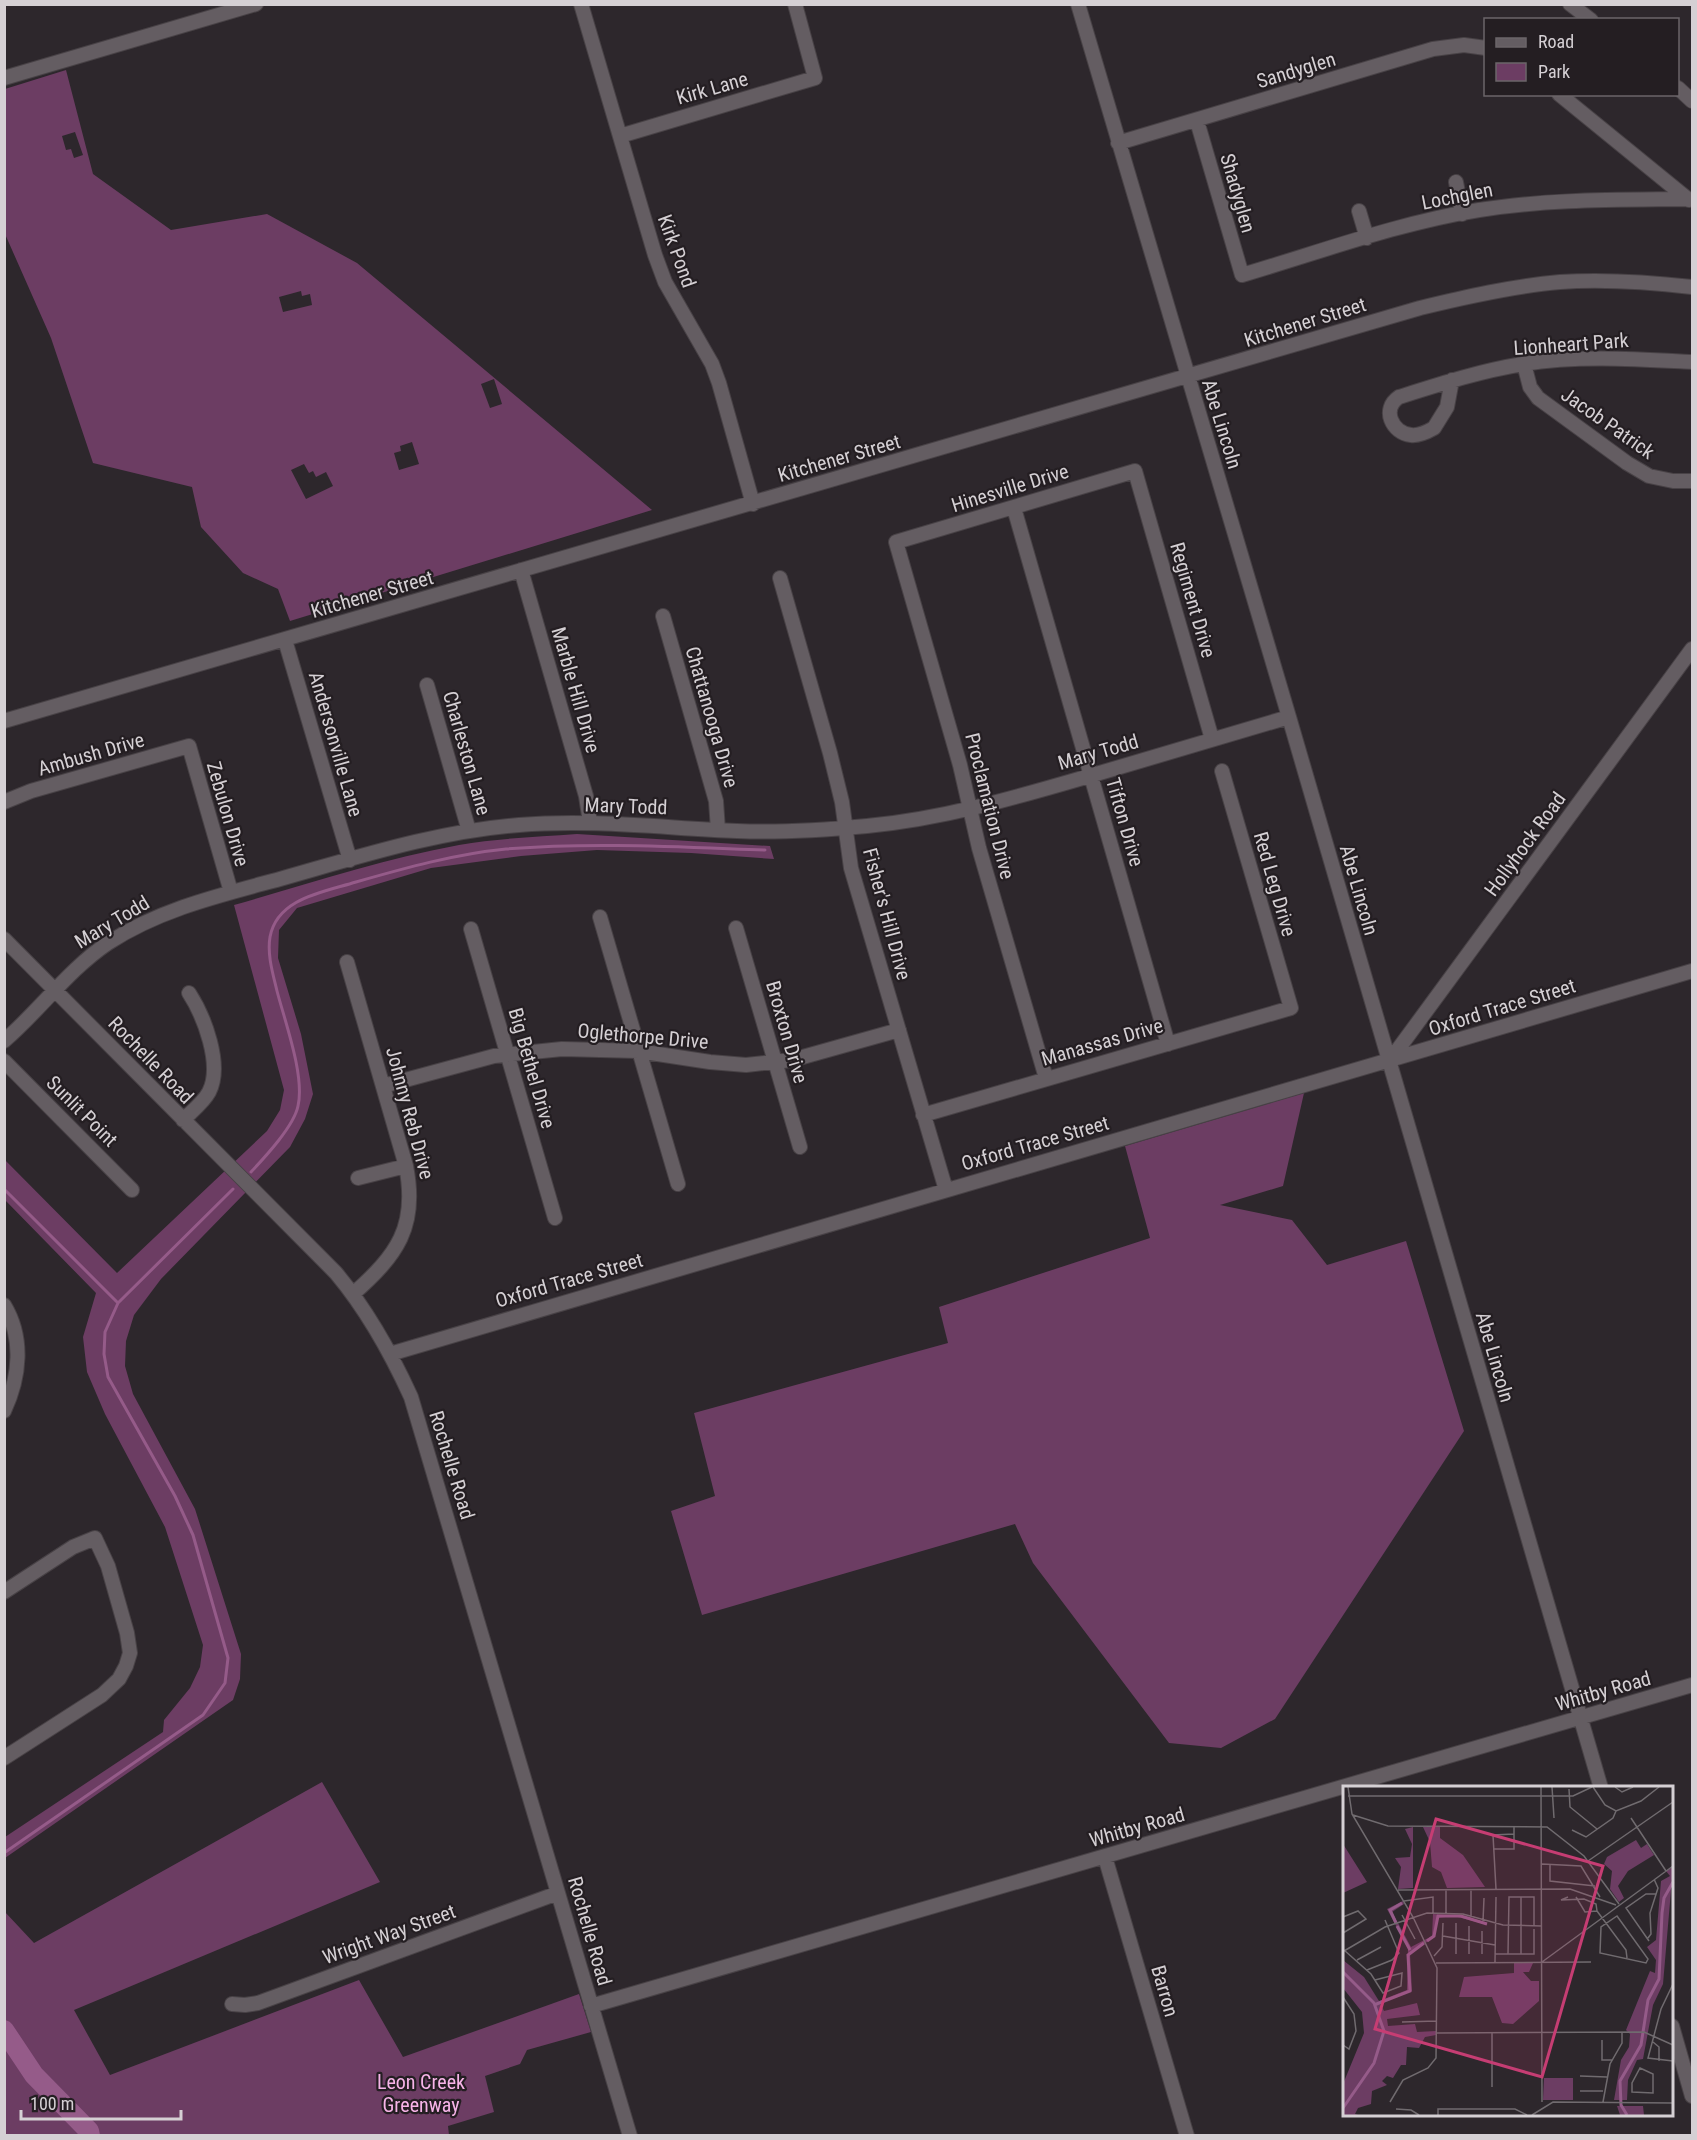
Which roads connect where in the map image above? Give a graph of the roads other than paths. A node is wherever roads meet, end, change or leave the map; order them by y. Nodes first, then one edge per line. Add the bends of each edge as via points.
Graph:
1 (256, 4) edge
2 (581, 4) edge
3 (795, 4) edge
4 (1078, 4) edge
5 (1570, 4) edge
6 (1588, 18) edge
7 (1484, 48) edge
8 (4, 78) edge
9 (1679, 90) edge
10 (1561, 96) edge
11 (1692, 101) edge
12 (1197, 121) junction
13 (620, 136) junction
14 (1118, 143) junction
15 (1456, 182) dead end
16 (1690, 201) edge
17 (1359, 211) dead end
18 (1462, 214) junction
19 (1367, 238) junction
20 (1242, 275) joint
21 (1692, 287) edge
22 (1692, 362) edge
23 (1524, 364) junction
24 (1187, 377) junction
25 (1452, 380) junction
26 (1135, 471) joint
27 (1692, 481) edge
28 (753, 504) junction
29 (1014, 508) junction
30 (896, 542) joint
31 (521, 570) junction
32 (780, 578) dead end
33 (663, 616) dead end
34 (285, 640) junction
35 (1692, 649) edge
36 (427, 685) dead end
37 (1289, 717) junction
38 (4, 721) edge
39 (1212, 739) junction
40 (189, 746) joint
41 (1222, 771) dead end
42 (1091, 775) junction
43 (4, 802) edge
44 (970, 808) junction
45 (590, 822) junction
46 (846, 828) junction
47 (718, 830) junction
48 (469, 831) junction
49 (350, 860) junction
50 (231, 892) junction
51 (600, 917) dead end
52 (736, 928) dead end
53 (471, 929) dead end
54 (4, 939) edge
55 (347, 962) dead end
56 (1692, 972) edge
57 (55, 989) junction
58 (189, 993) dead end
59 (1291, 1008) joint
60 (899, 1030) junction
61 (4, 1041) edge
62 (1168, 1044) junction
63 (638, 1052) junction
64 (508, 1054) junction
65 (4, 1061) edge
66 (1388, 1061) junction
67 (775, 1062) junction
68 (1046, 1078) junction
69 (383, 1086) junction
70 (923, 1115) junction
71 (183, 1120) junction
72 (800, 1147) dead end
73 (406, 1166) junction
74 (358, 1178) dead end
75 (678, 1184) dead end
76 (132, 1190) dead end
77 (946, 1190) junction
78 (555, 1218) dead end
79 (353, 1294) junction
80 (4, 1305) edge
81 (390, 1354) junction
82 (4, 1411) edge
83 (4, 1592) edge
84 (1692, 1685) edge
85 (1580, 1718) junction
86 (4, 1758) edge
87 (1348, 1786) edge
88 (1600, 1786) edge
89 (1343, 1787) edge
90 (1105, 1857) junction
91 (558, 1893) junction
92 (232, 2004) dead end
93 (591, 2006) junction
94 (1673, 2033) edge
95 (1692, 2096) edge
96 (630, 2136) edge
97 (1187, 2136) edge

1 - 8 street
2 - 13 street, Kirk Pond
3 - 13 street, Kirk Lane via 815,78
4 - 14 street, Abe Lincoln
5 - 6 street
7 - 12 street, Sandyglen via 1443,46
9 - 11 street
10 - 16 street
12 - 14 street, Sandyglen
12 - 20 street, Shadyglen
13 - 28 street, Kirk Pond via 665,282 719,383
14 - 24 street, Abe Lincoln
15 - 18 street
16 - 18 street, Lochglen via 1531,204
17 - 19 street
18 - 19 street, Lochglen
19 - 20 street, Lochglen
21 - 24 street, Kitchener Street via 1631,281 1558,282 1493,292 1420,308
22 - 23 street, Lionheart Park via 1613,358
23 - 25 street, Lionheart Park
23 - 27 street, Jacob Patrick via 1530,387 1538,398 1627,463 1649,476
24 - 28 street, Kitchener Street
24 - 37 street, Abe Lincoln
25 - 25 street, Lionheart Park via 1447,407 1434,429 1412,435 1394,425 1389,408 1392,402
26 - 29 street, Hinesville Drive
26 - 39 street, Regiment Drive
28 - 31 street, Kitchener Street
29 - 30 street, Hinesville Drive
29 - 42 street, Tifton Drive
30 - 44 street, Proclamation Drive
31 - 34 street, Kitchener Street
31 - 45 street, Marble Hill Drive via 586,796
32 - 46 street, Fisher's Hill Drive via 831,753
33 - 47 street, Chattanooga Drive via 716,801
34 - 38 street, Kitchener Street
34 - 49 street, Andersonville Lane
35 - 66 street, Hollyhock Road
36 - 48 street, Charleston Lane
37 - 39 street, Mary Todd
37 - 66 street, Abe Lincoln
39 - 42 street, Mary Todd
40 - 43 street, Ambush Drive
40 - 50 street, Zebulon Drive
41 - 59 street, Red Leg Drive
42 - 44 street, Mary Todd
42 - 62 street, Tifton Drive
44 - 46 street, Mary Todd via 915,820
44 - 68 street, Proclamation Drive
45 - 47 street, Mary Todd
45 - 48 street, Mary Todd
46 - 47 street, Mary Todd
46 - 60 street, Fisher's Hill Drive via 851,868
48 - 49 street, Mary Todd
49 - 50 street, Mary Todd
50 - 57 street, Mary Todd via 135,926 88,958
51 - 63 street
52 - 67 street, Broxton Drive
53 - 64 street, Big Bethel Drive
54 - 57 street, Rochelle Road
55 - 69 street, Johnny Reb Drive
56 - 66 street, Oxford Trace Street
57 - 61 street, Mary Todd
57 - 71 street, Rochelle Road
58 - 71 street via 200,1012 215,1070 210,1090
59 - 62 street, Manassas Drive
60 - 67 street, Oglethorpe Drive
60 - 70 street, Fisher's Hill Drive
62 - 68 street, Manassas Drive
63 - 64 street, Oglethorpe Drive via 562,1049
63 - 67 street, Oglethorpe Drive via 746,1065
63 - 75 street
64 - 69 street, Oglethorpe Drive
64 - 78 street, Big Bethel Drive
65 - 76 street, Sunlit Point
66 - 77 street, Oxford Trace Street
66 - 85 street, Abe Lincoln
67 - 72 street, Broxton Drive
68 - 70 street, Manassas Drive
69 - 73 street, Johnny Reb Drive
70 - 77 street, Fisher's Hill Drive
71 - 79 street, Rochelle Road
73 - 74 street
73 - 79 street, Johnny Reb Drive via 411,1199 405,1230 391,1256
77 - 81 street, Oxford Trace Street
79 - 81 street, Rochelle Road
80 - 82 street via 15,1332 19,1359
81 - 91 street, Rochelle Road via 411,1397
83 - 86 street via 73,1547 95,1538 108,1566 130,1653 119,1679 102,1695
84 - 85 street, Whitby Road
85 - 87 street, Whitby Road
85 - 88 street, Abe Lincoln
89 - 90 street, Whitby Road
90 - 93 street, Whitby Road
90 - 97 street, Barron
91 - 92 street, Wright Way Street via 258,2003
91 - 93 street, Rochelle Road
93 - 96 street, Rochelle Road
94 - 95 street

